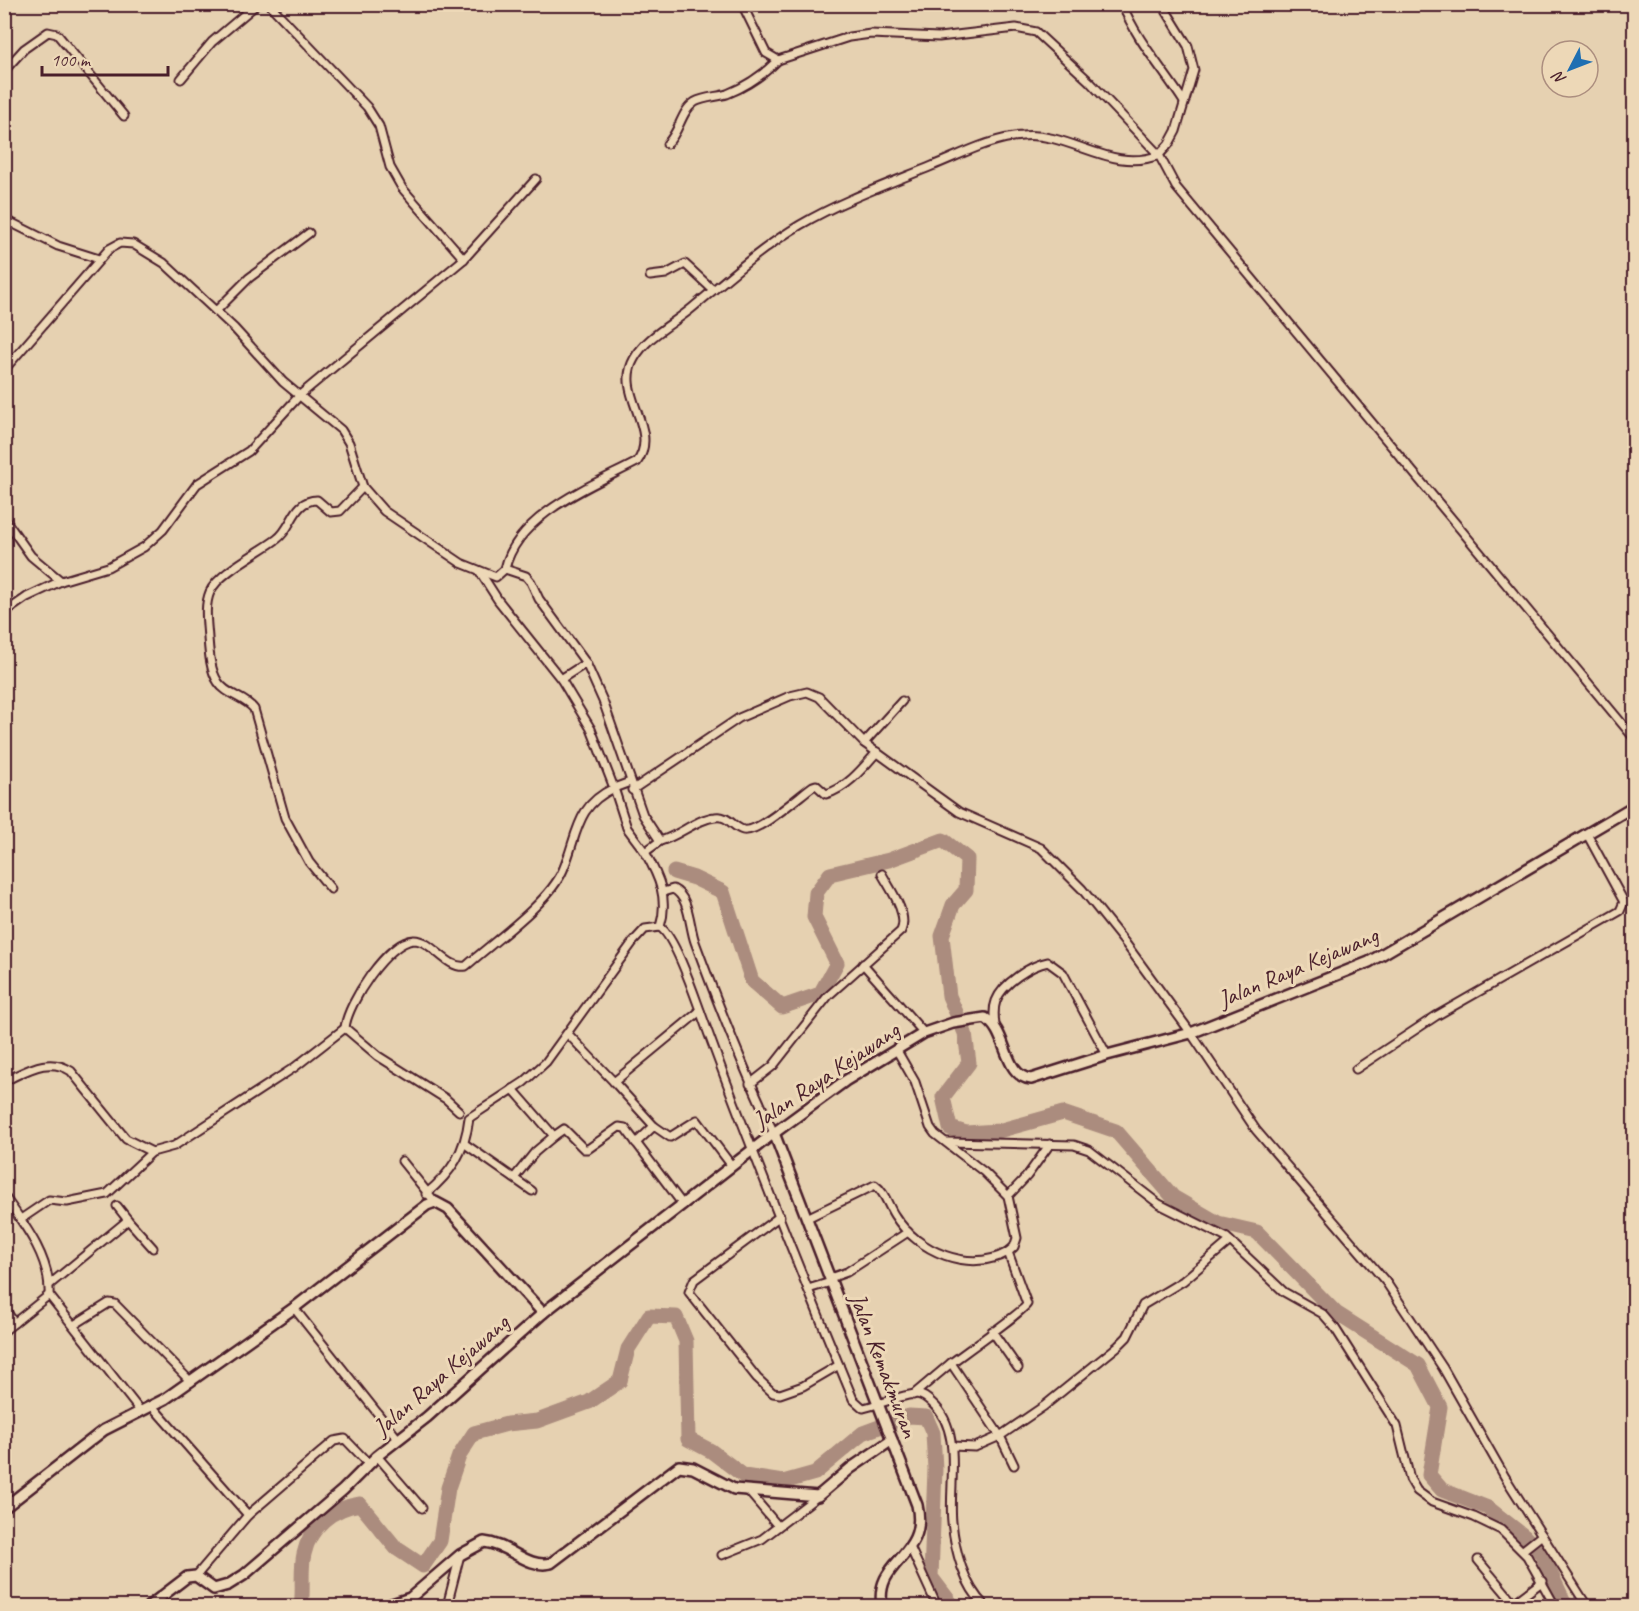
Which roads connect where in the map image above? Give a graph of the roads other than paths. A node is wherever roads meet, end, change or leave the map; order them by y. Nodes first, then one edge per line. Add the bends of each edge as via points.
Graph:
1 (256, 4) edge
2 (269, 4) edge
3 (742, 4) edge
4 (1122, 4) edge
5 (1167, 6) edge
6 (778, 60) junction
7 (4, 70) edge
8 (181, 79) dead end
9 (1184, 102) junction
10 (124, 116) dead end
11 (666, 144) dead end
12 (1159, 155) junction
13 (536, 179) dead end
14 (4, 219) edge
15 (309, 233) dead end
16 (99, 259) junction
17 (464, 259) junction
18 (650, 276) dead end
19 (712, 289) junction
20 (216, 311) junction
21 (4, 370) edge
22 (300, 394) junction
23 (363, 487) junction
24 (4, 518) edge
25 (509, 570) junction
26 (480, 572) junction
27 (61, 580) junction
28 (4, 613) edge
29 (583, 665) junction
30 (561, 679) junction
31 (902, 701) dead end
32 (1635, 738) edge
33 (866, 741) junction
34 (877, 752) junction
35 (627, 783) junction
36 (615, 788) junction
37 (632, 790) junction
38 (1635, 806) edge
39 (1587, 834) junction
40 (660, 841) junction
41 (645, 852) junction
42 (882, 874) dead end
43 (331, 890) dead end
44 (663, 891) junction
45 (660, 927) junction
46 (863, 964) junction
47 (700, 1011) junction
48 (995, 1025) junction
49 (345, 1028) junction
50 (924, 1033) junction
51 (1191, 1033) junction
52 (567, 1034) junction
53 (896, 1049) junction
54 (1107, 1055) junction
55 (1356, 1069) dead end
56 (4, 1081) edge
57 (614, 1082) junction
58 (750, 1084) junction
59 (513, 1089) junction
60 (459, 1111) dead end
61 (654, 1126) junction
62 (773, 1134) junction
63 (554, 1136) junction
64 (947, 1142) junction
65 (636, 1143) junction
66 (465, 1144) junction
67 (1050, 1144) junction
68 (753, 1148) junction
69 (152, 1152) junction
70 (402, 1161) dead end
71 (732, 1166) junction
72 (514, 1178) junction
73 (532, 1191) dead end
74 (426, 1194) junction
75 (4, 1196) edge
76 (1008, 1196) junction
77 (435, 1202) junction
78 (683, 1205) junction
79 (117, 1206) dead end
80 (780, 1216) junction
81 (807, 1218) junction
82 (21, 1219) junction
83 (128, 1220) junction
84 (908, 1232) junction
85 (1230, 1241) junction
86 (153, 1248) dead end
87 (1008, 1252) junction
88 (830, 1281) junction
89 (49, 1285) junction
90 (810, 1289) junction
91 (49, 1295) junction
92 (4, 1307) edge
93 (294, 1308) junction
94 (543, 1313) junction
95 (14, 1323) junction
96 (74, 1325) junction
97 (4, 1331) edge
98 (992, 1331) junction
99 (951, 1363) junction
100 (839, 1365) junction
101 (1018, 1368) dead end
102 (191, 1382) junction
103 (913, 1395) junction
104 (880, 1405) junction
105 (152, 1406) junction
106 (141, 1412) junction
107 (1000, 1436) junction
108 (398, 1439) junction
109 (892, 1440) junction
110 (952, 1446) junction
111 (376, 1456) junction
112 (369, 1464) junction
113 (1014, 1466) dead end
114 (749, 1491) junction
115 (818, 1496) junction
116 (4, 1508) edge
117 (422, 1508) dead end
118 (248, 1515) junction
119 (778, 1526) junction
120 (1539, 1537) junction
121 (910, 1547) junction
122 (1524, 1549) junction
123 (460, 1555) junction
124 (722, 1555) dead end
125 (1478, 1560) dead end
126 (196, 1576) junction
127 (1543, 1581) junction
128 (1512, 1605) edge
129 (149, 1606) edge
130 (386, 1606) edge
131 (447, 1606) edge
132 (882, 1606) edge
133 (936, 1606) edge
134 (985, 1606) edge
135 (1555, 1606) edge
136 (1587, 1606) edge

1 - 8 street via 212,42
2 - 17 street via 367,107 379,126 390,167 402,188
3 - 6 street via 766,53
4 - 9 street via 1142,45
5 - 9 street via 1192,57 1194,70
6 - 11 street via 755,80 697,102 683,117 675,137
6 - 12 street via 849,37 871,34 939,37 1016,28 1036,32
7 - 10 street via 38,37 48,32 57,34
9 - 12 street via 1176,131
12 - 19 street via 1132,161 1049,139 1024,135 1002,140 797,226
12 - 32 street via 1176,187
13 - 17 street
14 - 16 street via 58,246
15 - 20 street via 249,278
16 - 20 street via 120,243 140,248 164,262
16 - 21 street
17 - 22 street
18 - 19 street via 666,274 686,264
19 - 25 street via 646,343 634,360 629,386 644,429 645,446 637,462 534,521 509,553
20 - 22 street via 283,382
22 - 23 street via 341,430
22 - 27 street via 249,451 197,484 163,530 144,547 108,567
23 - 26 street via 384,510
23 - 43 street via 347,506 334,512 317,500 308,501 291,517 284,534 215,584 207,599 209,652 218,683 254,709 285,818 309,862
24 - 27 street via 31,556
25 - 26 street via 496,578
25 - 29 street via 526,576
26 - 30 street
27 - 28 street
29 - 30 street
29 - 35 street via 603,701
30 - 36 street via 591,729
31 - 33 street
33 - 34 street
33 - 37 street via 819,697 807,692 739,718
34 - 40 street via 855,776 831,792 826,794 813,786 777,814 746,830 726,818 713,817
34 - 51 street via 959,812 1021,837 1055,860 1082,888
35 - 36 street
35 - 37 street
36 - 41 street via 627,828
36 - 49 street via 594,799 579,821 563,870 546,897 464,967 415,940 402,944 358,993 348,1011
37 - 40 street
38 - 39 street, Jalan Raya Kejawang
39 - 51 street, Jalan Raya Kejawang via 1369,962
39 - 55 street via 1622,899 1620,911 1436,1016
40 - 41 street
41 - 44 street
42 - 46 street via 903,926
44 - 45 street via 665,905
44 - 58 street via 673,890 684,900 694,937
45 - 47 street via 668,935
45 - 52 street via 645,929 633,942
46 - 50 street
46 - 58 street via 814,1011 773,1066
47 - 57 street
47 - 68 street
48 - 50 street, Jalan Raya Kejawang via 986,1018 976,1018
48 - 54 street, Jalan Raya Kejawang via 1014,1068 1024,1078
48 - 54 street via 997,999 1004,989 1048,962 1063,973
49 - 60 street
49 - 69 street via 295,1067 174,1146
50 - 53 street, Jalan Raya Kejawang
51 - 54 street, Jalan Raya Kejawang
51 - 120 street via 1256,1130 1386,1282 1443,1368
52 - 57 street
52 - 59 street via 537,1072
53 - 62 street, Jalan Raya Kejawang
53 - 64 street via 915,1082 930,1127
56 - 69 street via 43,1064 62,1065 126,1138
57 - 61 street
58 - 62 street
59 - 63 street
59 - 66 street via 469,1118
61 - 65 street
61 - 71 street via 670,1137 697,1120
62 - 68 street, Jalan Raya Kejawang
62 - 81 street, Jalan Kemakmuran
63 - 65 street via 564,1130 586,1150 620,1126
63 - 72 street
64 - 67 street
64 - 76 street
65 - 78 street
66 - 72 street
66 - 74 street via 452,1168
67 - 76 street
67 - 85 street via 1089,1150 1159,1204
68 - 71 street, Jalan Raya Kejawang
68 - 80 street
69 - 82 street via 107,1194 67,1202 49,1200
70 - 74 street
71 - 78 street, Jalan Raya Kejawang
72 - 73 street
74 - 77 street
75 - 82 street
76 - 87 street via 1017,1238
77 - 93 street
77 - 94 street via 448,1209
78 - 94 street, Jalan Raya Kejawang
79 - 83 street
80 - 90 street
80 - 100 street via 694,1280 689,1292 773,1393 803,1386
81 - 84 street via 875,1185
81 - 88 street, Jalan Kemakmuran
82 - 89 street via 37,1247
83 - 86 street
83 - 89 street
84 - 87 street via 926,1247 948,1256 981,1262
84 - 88 street
85 - 107 street via 1183,1281 1146,1302 1118,1346
85 - 122 street via 1284,1292 1323,1314 1335,1329 1397,1426 1410,1479 1422,1496 1488,1522
87 - 98 street via 1027,1304
88 - 90 street
88 - 104 street, Jalan Kemakmuran
89 - 91 street
90 - 100 street
91 - 95 street
91 - 96 street
92 - 95 street
93 - 102 street
93 - 108 street
94 - 108 street, Jalan Raya Kejawang
95 - 97 street
96 - 102 street via 109,1303 115,1304
96 - 106 street
98 - 99 street
98 - 101 street
99 - 103 street
99 - 107 street
100 - 104 street via 856,1405
102 - 105 street
103 - 104 street
103 - 110 street via 923,1396 941,1413
104 - 109 street, Jalan Kemakmuran
105 - 106 street
105 - 118 street
106 - 116 street via 104,1430
107 - 110 street via 975,1447
107 - 113 street
108 - 111 street, Jalan Raya Kejawang
109 - 115 street
109 - 121 street, Jalan Kemakmuran via 919,1515 916,1541
110 - 134 street via 952,1522 959,1559 968,1582
111 - 112 street, Jalan Raya Kejawang
111 - 117 street
112 - 118 street via 348,1442 337,1440
112 - 126 street, Jalan Raya Kejawang via 237,1581 214,1589
114 - 115 street
114 - 119 street
114 - 123 street via 734,1489 693,1468 679,1466 551,1563 533,1564 495,1542 484,1542
115 - 119 street
118 - 126 street
119 - 124 street via 762,1539
120 - 122 street
120 - 136 street
121 - 132 street, Jalan Kemakmuran via 883,1582
121 - 133 street
122 - 127 street
123 - 130 street via 410,1598
123 - 131 street
125 - 128 street
126 - 129 street via 182,1580
127 - 128 street
127 - 135 street

